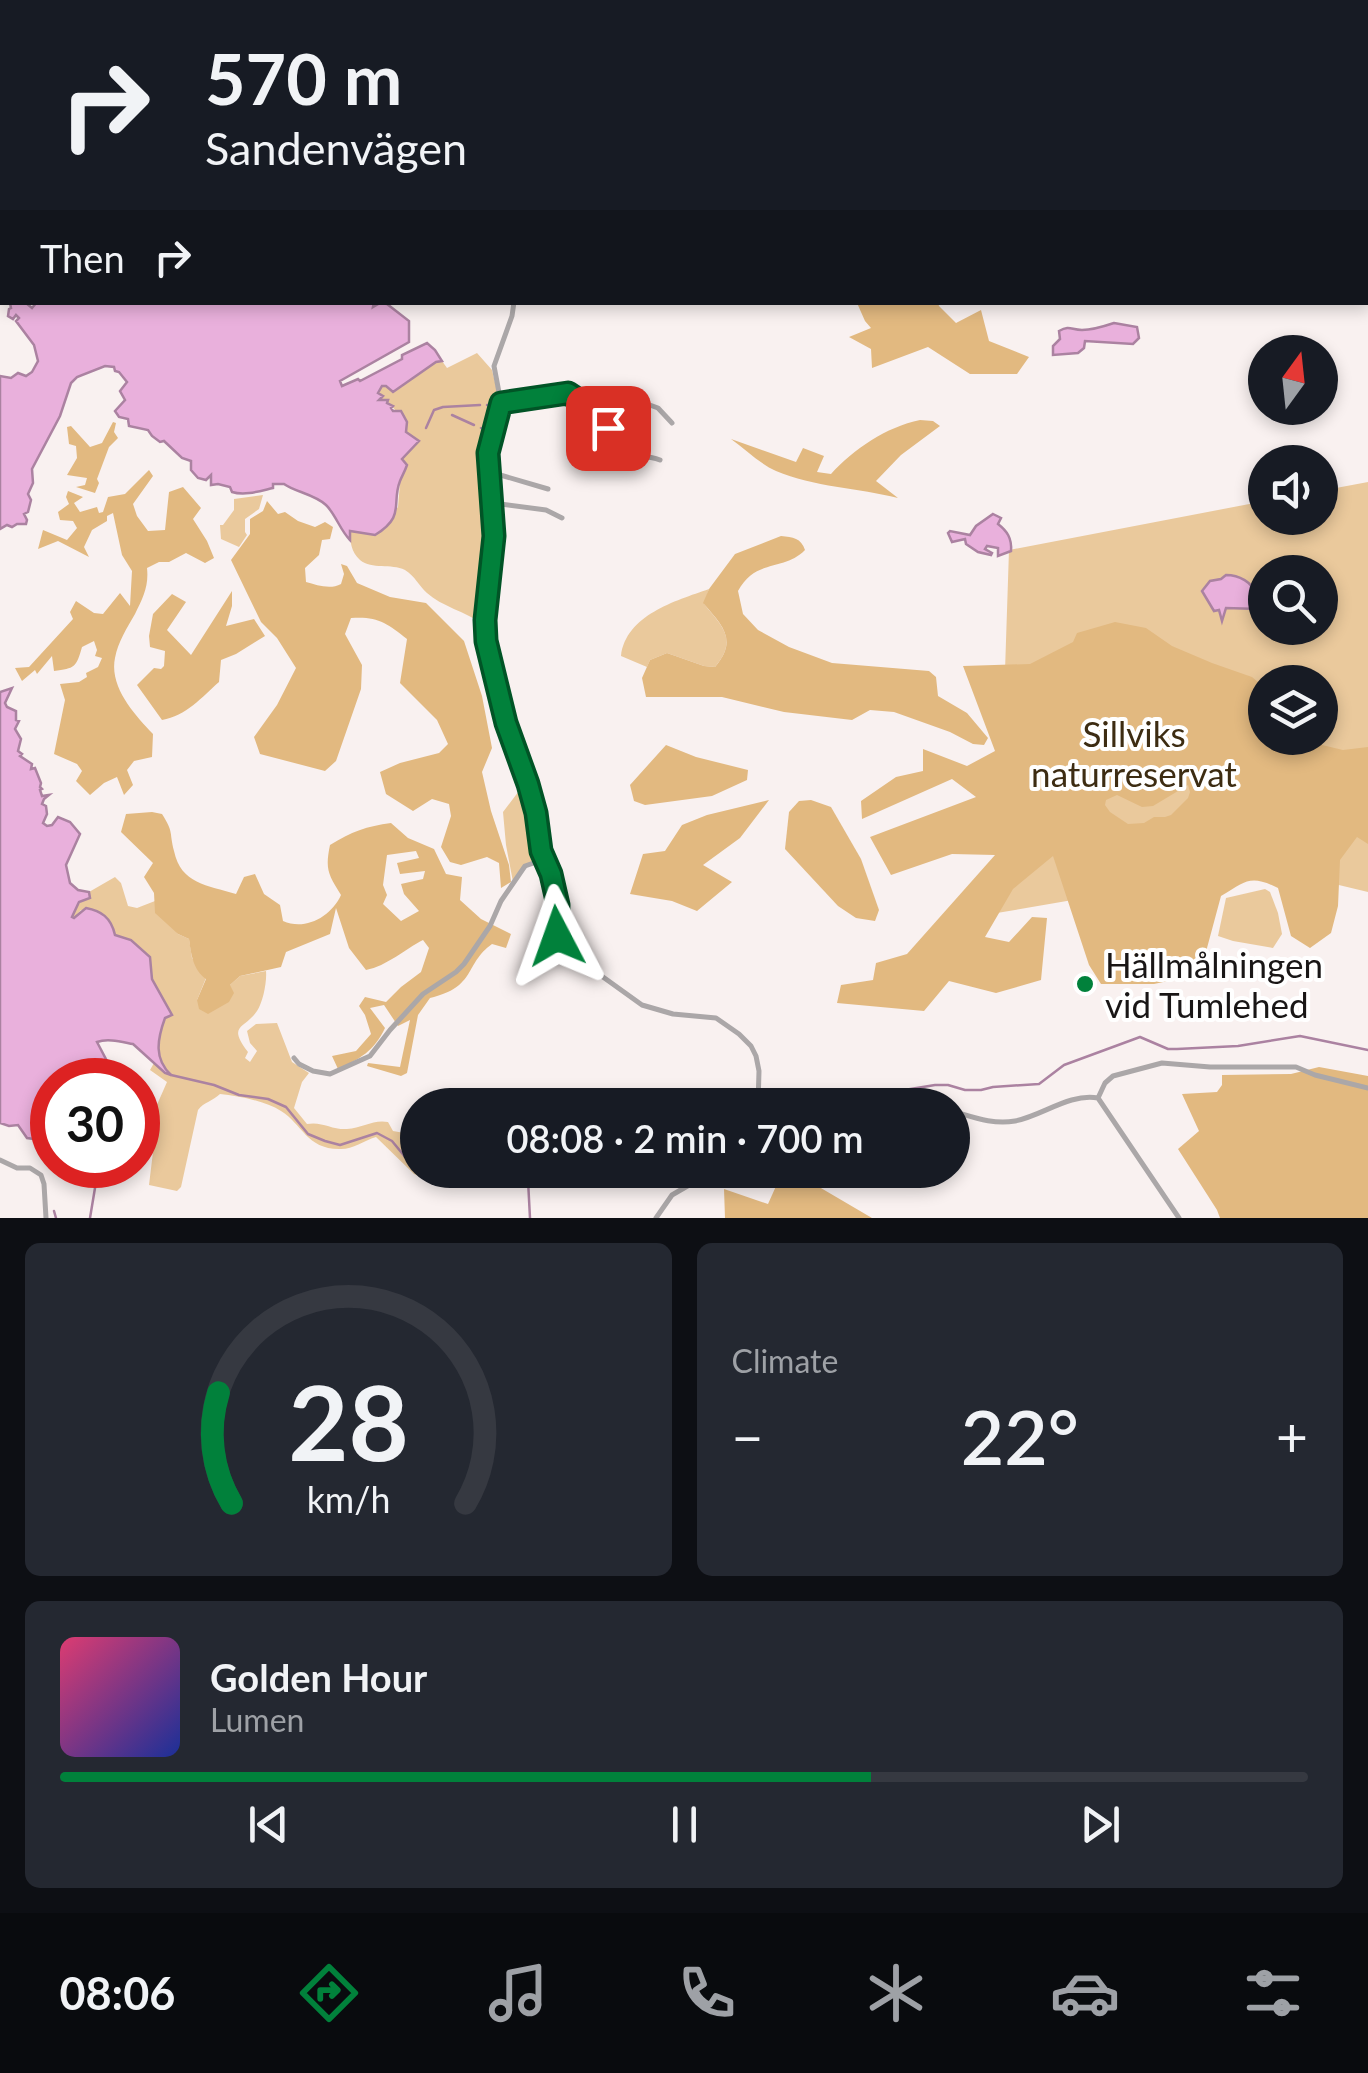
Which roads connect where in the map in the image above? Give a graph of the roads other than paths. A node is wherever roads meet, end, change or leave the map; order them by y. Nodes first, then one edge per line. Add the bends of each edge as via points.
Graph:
1 (514, 305) edge
2 (501, 403) junction
3 (672, 422) dead end
4 (608, 428) junction
5 (660, 460) dead end
6 (490, 474) junction
7 (548, 489) dead end
8 (493, 503) junction
9 (562, 518) dead end
10 (545, 859) junction
11 (294, 1058) dead end
12 (758, 1088) edge
13 (1368, 1088) edge
14 (1098, 1098) junction
15 (970, 1116) edge
16 (0, 1160) edge
17 (684, 1188) edge
18 (46, 1218) edge
19 (656, 1218) edge
20 (1179, 1218) edge

1 - 2 street via 494,366
2 - 4 street via 568,393 597,426
2 - 6 street via 488,453
3 - 4 street via 646,404
4 - 5 street via 620,455
6 - 7 street
6 - 8 street
8 - 9 street
8 - 10 street via 486,641
10 - 11 street via 525,866 464,964 424,994 370,1056 330,1074
10 - 12 street via 563,945 642,1004 726,1023 754,1052
13 - 14 street via 1296,1067 1162,1062 1112,1076
14 - 15 street via 1012,1122
14 - 20 street
16 - 18 street via 41,1175
17 - 19 street

